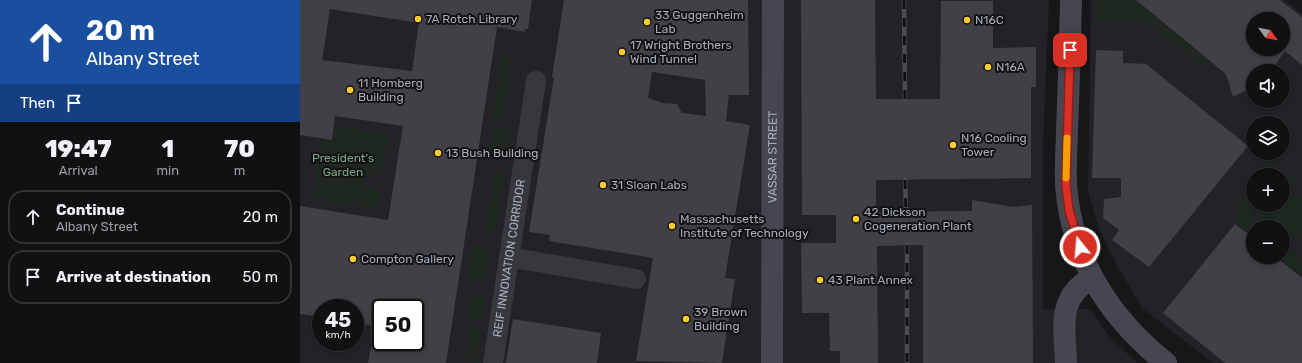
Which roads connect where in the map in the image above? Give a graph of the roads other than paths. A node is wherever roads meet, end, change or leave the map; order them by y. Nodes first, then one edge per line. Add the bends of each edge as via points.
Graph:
1 (773, 0) edge
2 (1071, 0) edge
3 (536, 81) dead end
4 (509, 256) junction
5 (1092, 278) junction
6 (636, 279) dead end
7 (493, 363) edge
8 (772, 363) edge
9 (1066, 363) edge
10 (1166, 363) edge

1 - 8 main road, VASSAR STREET
2 - 5 main road via 1066,186 1077,239
3 - 4 street, REIF INNOVATION CORRIDOR
4 - 6 street
4 - 7 street, REIF INNOVATION CORRIDOR
5 - 9 main road via 1076,289 1066,307
5 - 10 main road via 1128,328

